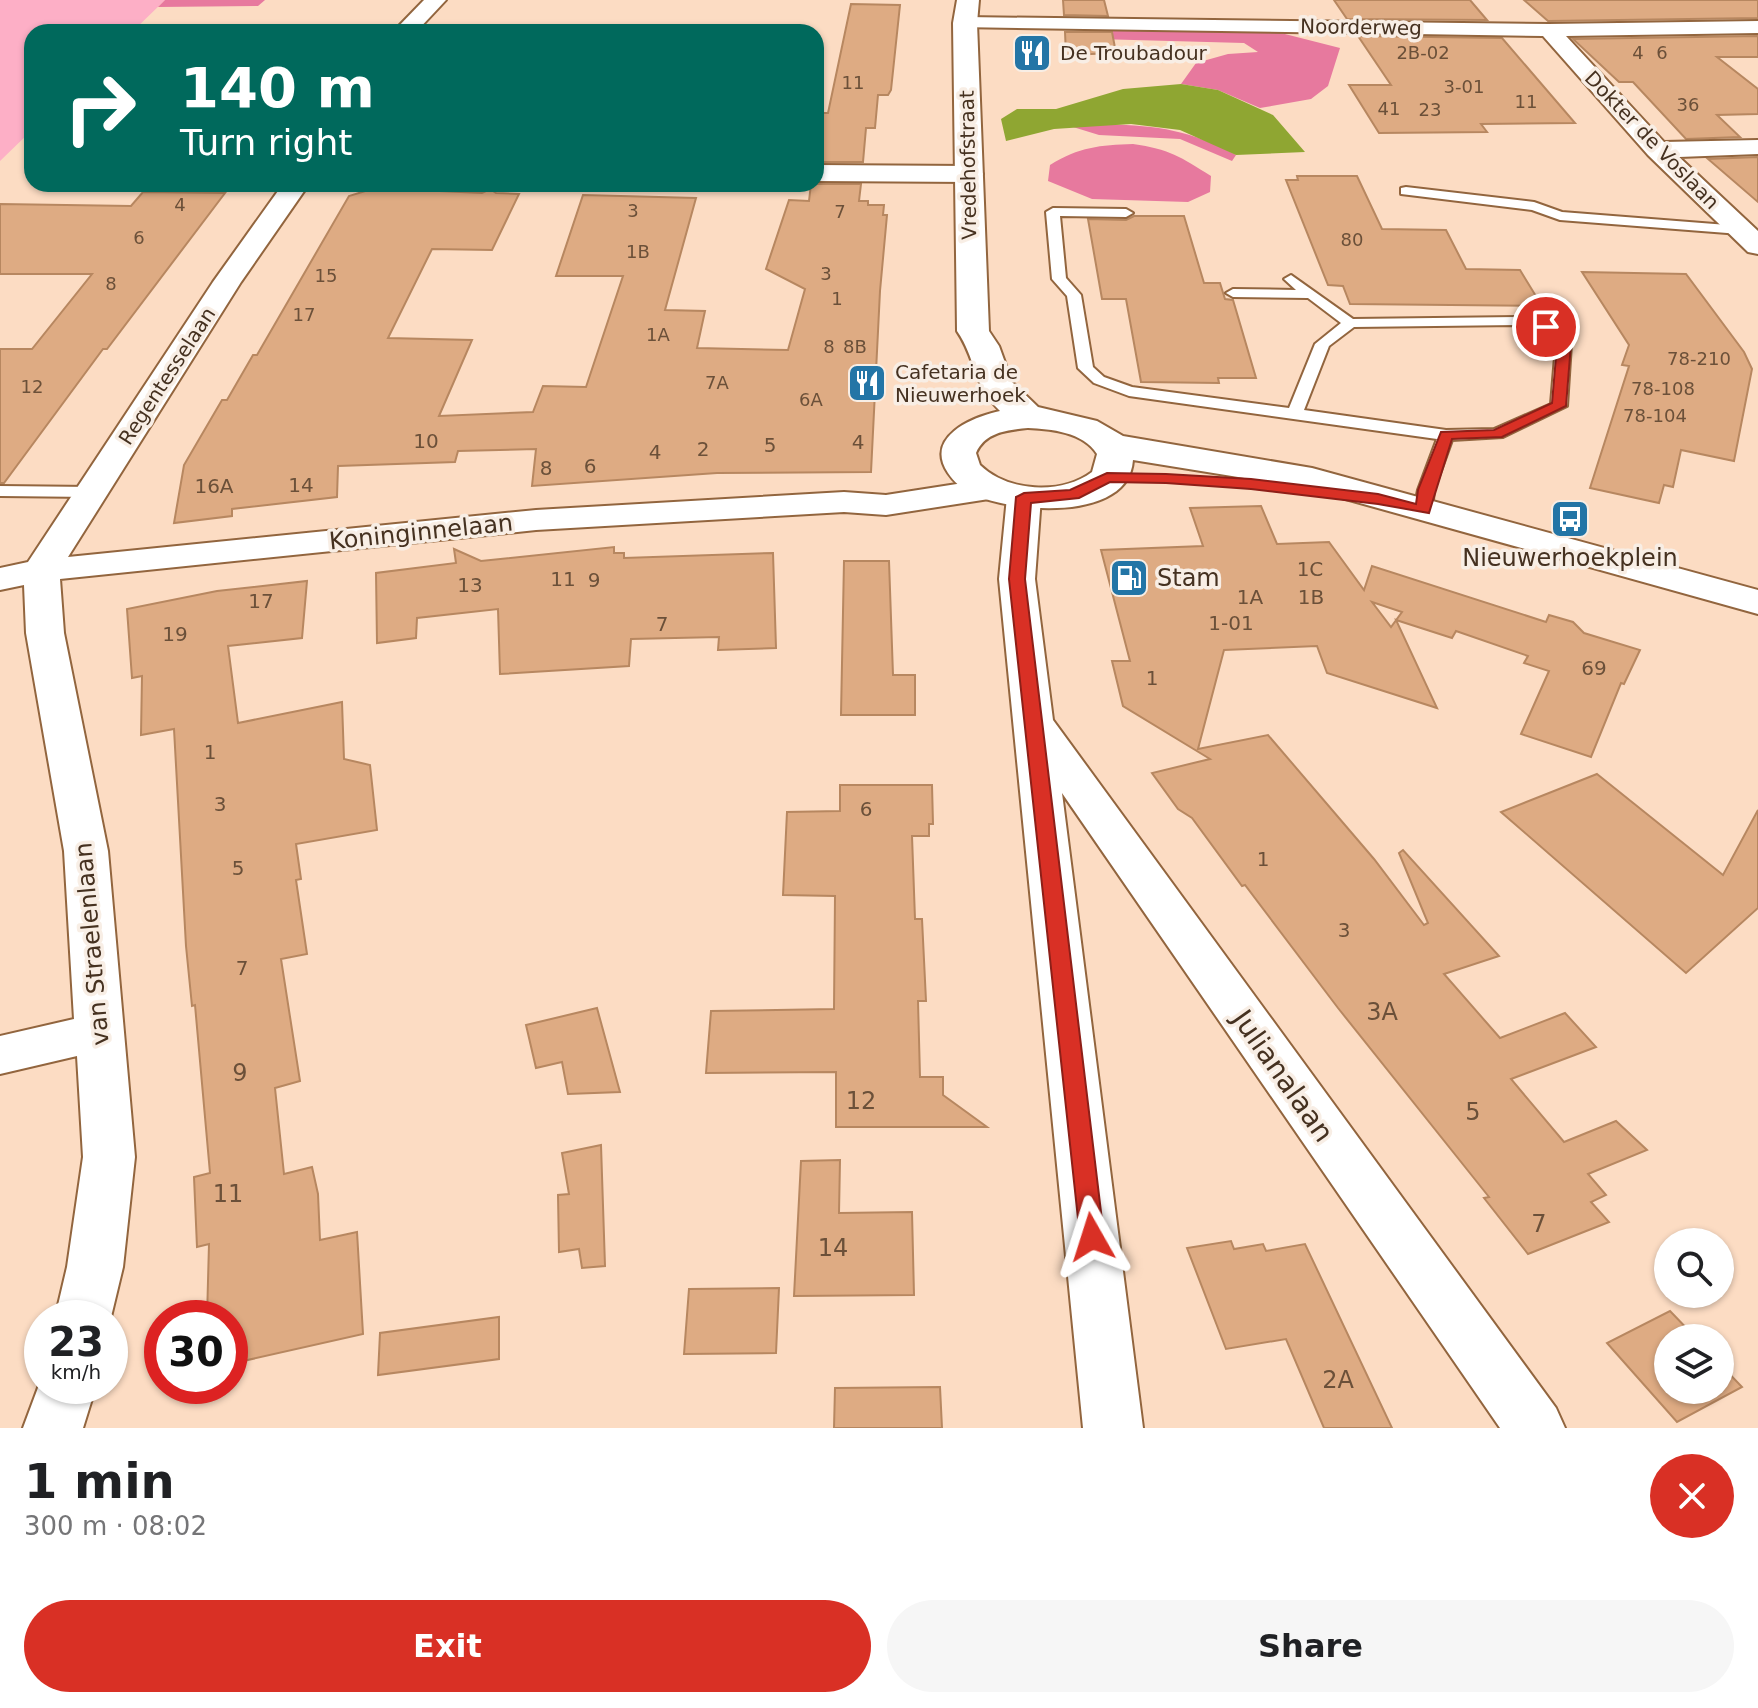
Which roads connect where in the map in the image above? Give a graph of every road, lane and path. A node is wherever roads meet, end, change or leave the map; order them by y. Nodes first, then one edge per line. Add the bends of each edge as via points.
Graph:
1 (436, 0) edge
2 (966, 11) edge
3 (412, 24) edge
4 (1758, 27) edge
5 (1549, 30) junction
6 (1758, 147) edge
7 (1657, 150) junction
8 (824, 173) edge
9 (970, 174) junction
10 (1406, 191) dead end
11 (290, 192) edge
12 (1126, 213) dead end
13 (1749, 238) edge
14 (1291, 279) dead end
15 (1233, 293) dead end
16 (1312, 294) junction
17 (1350, 323) junction
18 (973, 331) junction
19 (1294, 415) junction
20 (1028, 417) junction
21 (981, 427) junction
22 (1446, 435) junction
23 (959, 462) junction
24 (1108, 462) junction
25 (0, 491) edge
26 (92, 492) junction
27 (1006, 493) junction
28 (844, 502) junction
29 (1423, 510) junction
30 (21, 575) edge
31 (1758, 602) edge
32 (1034, 722) junction
33 (100, 1032) junction
34 (0, 1055) edge
35 (87, 1300) edge
36 (61, 1404) edge
37 (53, 1428) edge
38 (1113, 1428) edge
39 (1535, 1428) edge

1 - 3 street
2 - 5 street, Noorderweg
2 - 9 main road, Vredehofstraat
4 - 5 street, Noorderweg
5 - 7 street, Dokter de Voslaan
6 - 7 street
7 - 13 street, Dokter de Voslaan
8 - 9 street
9 - 18 main road, Vredehofstraat
10 - 13 lane
11 - 26 street, Regentesselaan
12 - 19 lane via 1053,212 1059,279 1074,295 1086,368 1099,380 1129,391
14 - 16 lane
15 - 16 lane
16 - 17 lane
17 - 19 lane via 1322,344
17 - 22 lane via 1517,321 1546,327 1564,344 1559,406 1497,434
18 - 20 main road, Vredehofstraat via 986,349 990,374 1002,393
18 - 21 main road, Vredehofstraat via 963,348 960,374
19 - 22 lane
20 - 21 main road
20 - 24 main road via 1084,427
21 - 23 main road via 960,444
22 - 29 lane
23 - 27 main road via 966,473
23 - 28 street, Koninginnelaan via 926,480
24 - 27 main road via 1074,495 1043,499
24 - 29 main road via 1378,499
25 - 26 lane
26 - 30 street, Regentesselaan
27 - 28 street, Koninginnelaan via 886,505
27 - 32 street
28 - 30 street, Koninginnelaan via 536,520
29 - 31 main road
30 - 33 street, van Straelenlaan via 45,633 86,851
32 - 38 street
32 - 39 street, Julianalaan
33 - 34 street
33 - 35 street, van Straelenlaan via 109,1157
36 - 37 street

